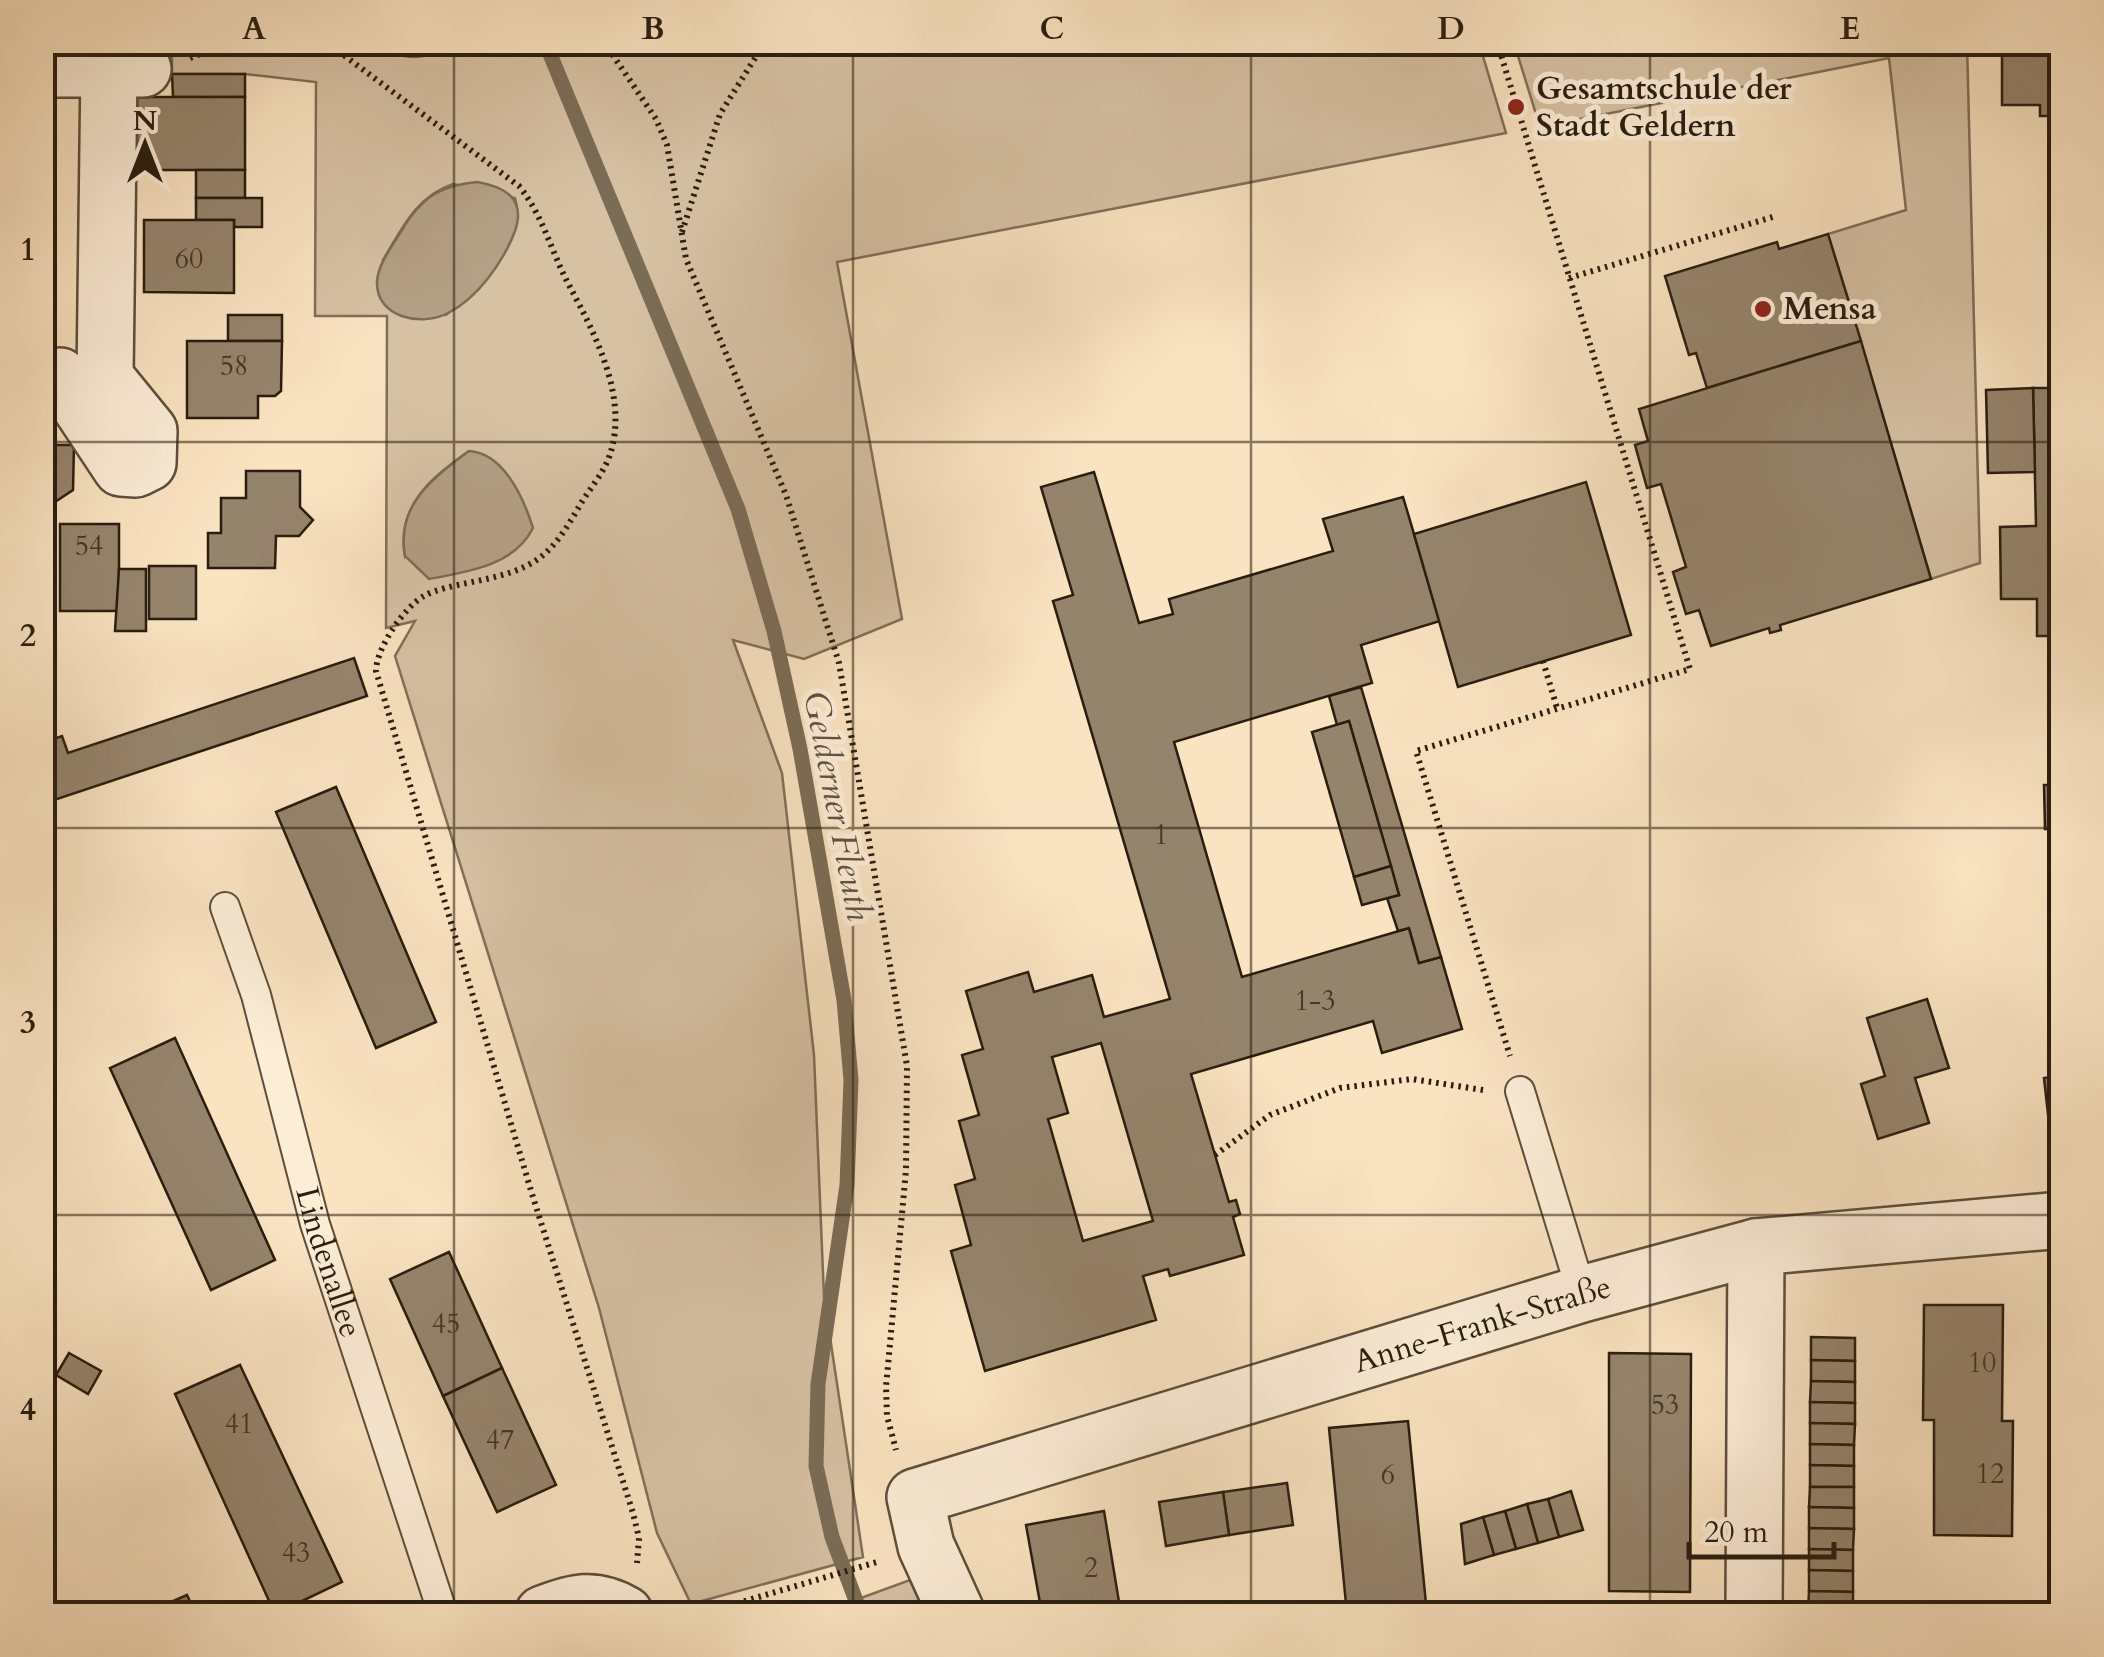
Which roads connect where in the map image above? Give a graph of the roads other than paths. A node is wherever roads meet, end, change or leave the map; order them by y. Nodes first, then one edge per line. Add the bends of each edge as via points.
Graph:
1 (42, 69) edge
2 (69, 376) edge
3 (225, 907) dead end
4 (1519, 1086) road end
5 (2062, 1220) edge
6 (1756, 1248) junction
7 (1582, 1294) junction
8 (630, 1596) edge
9 (443, 1614) edge
10 (544, 1614) edge
11 (957, 1614) edge
12 (1754, 1614) edge

1 - 2 street via 126,69
3 - 9 lane, Lindenallee via 256,996 320,1240
4 - 7 lane
5 - 6 street, Anne-Frank-Straße
6 - 7 street, Anne-Frank-Straße
6 - 12 street
7 - 11 street, Anne-Frank-Straße via 915,1497 926,1546
8 - 10 street via 576,1601

